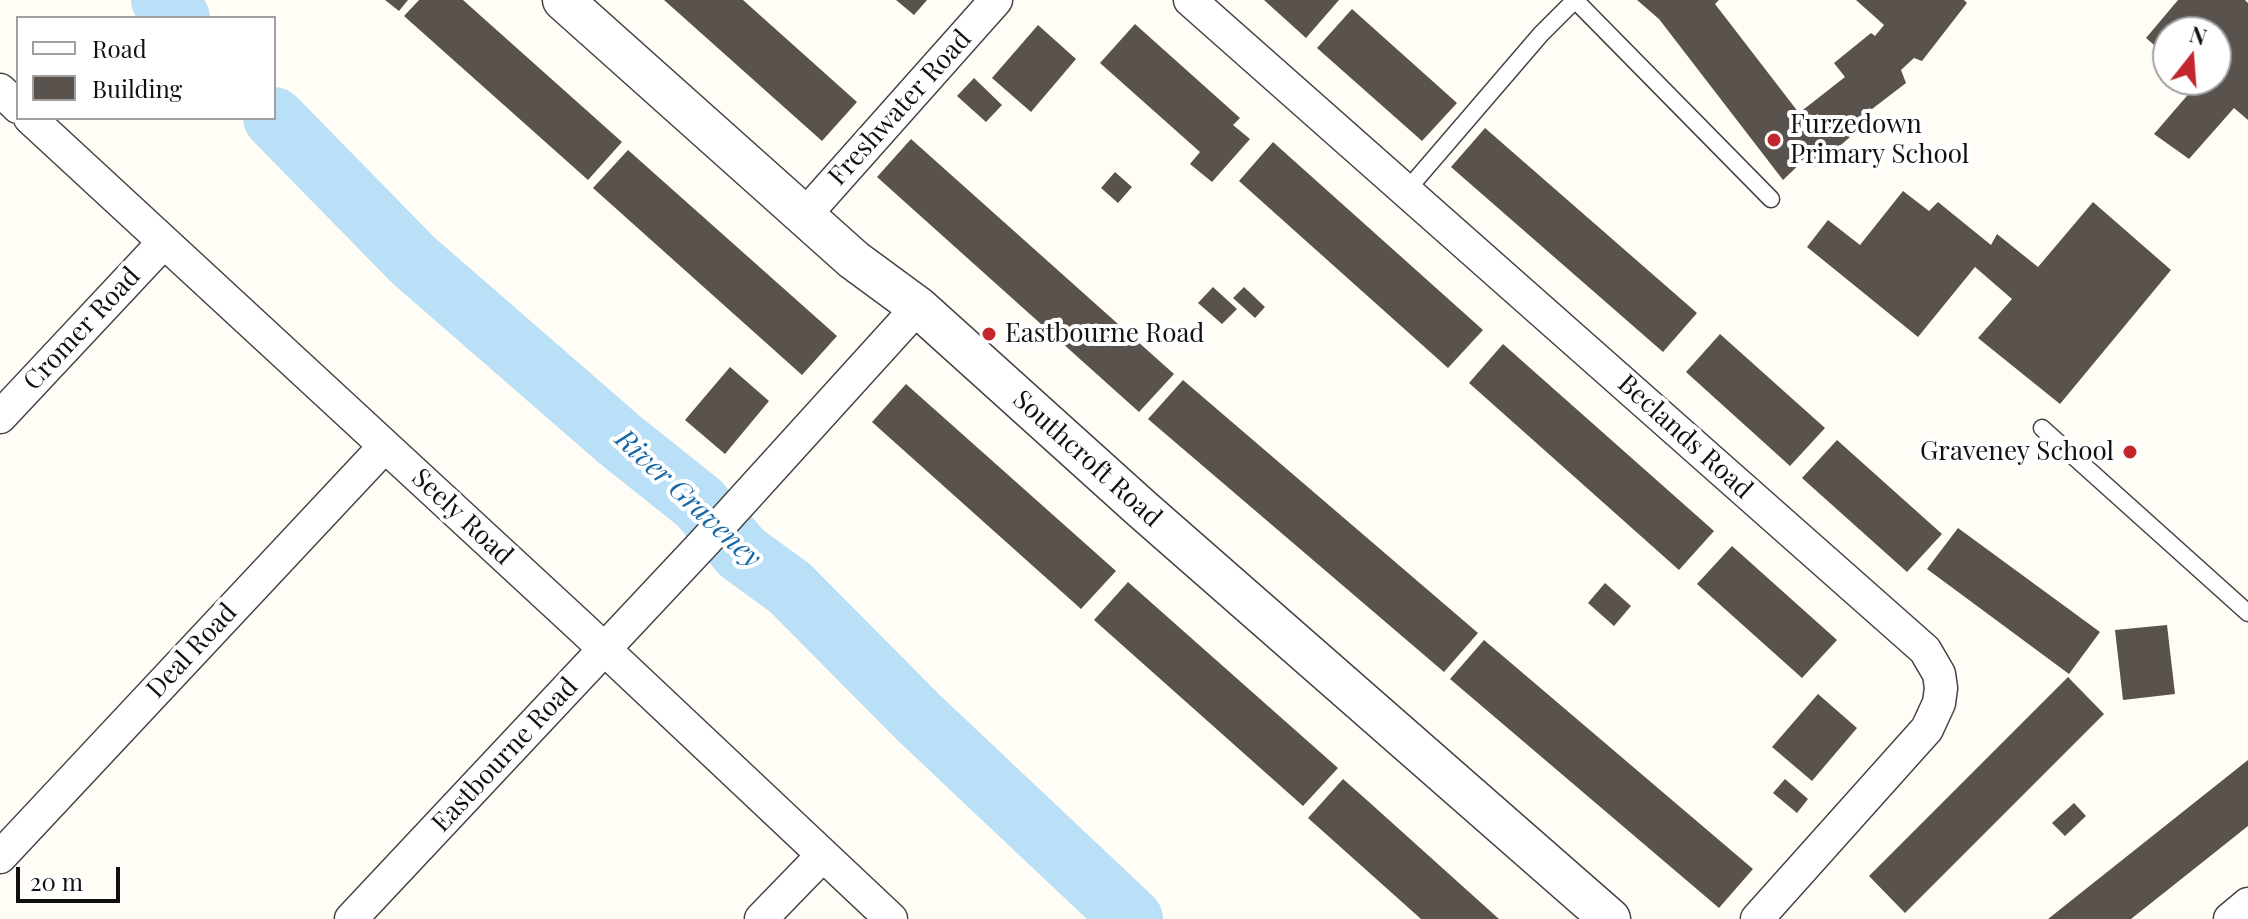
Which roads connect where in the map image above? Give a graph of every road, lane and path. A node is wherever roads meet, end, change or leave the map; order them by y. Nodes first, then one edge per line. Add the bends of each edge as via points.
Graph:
1 (563, 0) edge
2 (996, 0) edge
3 (1190, 0) edge
4 (1575, 0) edge
5 (0, 90) edge
6 (16, 105) edge
7 (32, 120) edge
8 (1407, 190) junction
9 (1771, 199) dead end
10 (804, 216) junction
11 (164, 242) junction
12 (918, 307) junction
13 (0, 417) edge
14 (2042, 428) dead end
15 (385, 446) junction
16 (2248, 613) edge
17 (604, 648) junction
18 (823, 855) junction
19 (0, 857) edge
20 (2248, 904) edge
21 (351, 919) edge
22 (761, 919) edge
23 (891, 919) edge
24 (1610, 919) edge
25 (1757, 919) edge
26 (2230, 919) edge

1 - 10 street, Southcroft Road
2 - 10 street, Freshwater Road
3 - 8 street, Beclands Road
4 - 8 lane
4 - 9 lane
5 - 6 street
7 - 11 street, Seely Road
8 - 25 street, Beclands Road via 1925,650 1939,674 1939,703 1927,729
10 - 12 street, Southcroft Road
11 - 13 street, Cromer Road
11 - 15 street, Seely Road
12 - 17 street, Eastbourne Road
12 - 24 street, Southcroft Road
14 - 16 lane
15 - 17 street, Seely Road
15 - 19 street, Deal Road
17 - 18 street, Seely Road
17 - 21 street, Eastbourne Road
18 - 22 street
18 - 23 street, Seely Road
20 - 26 street

